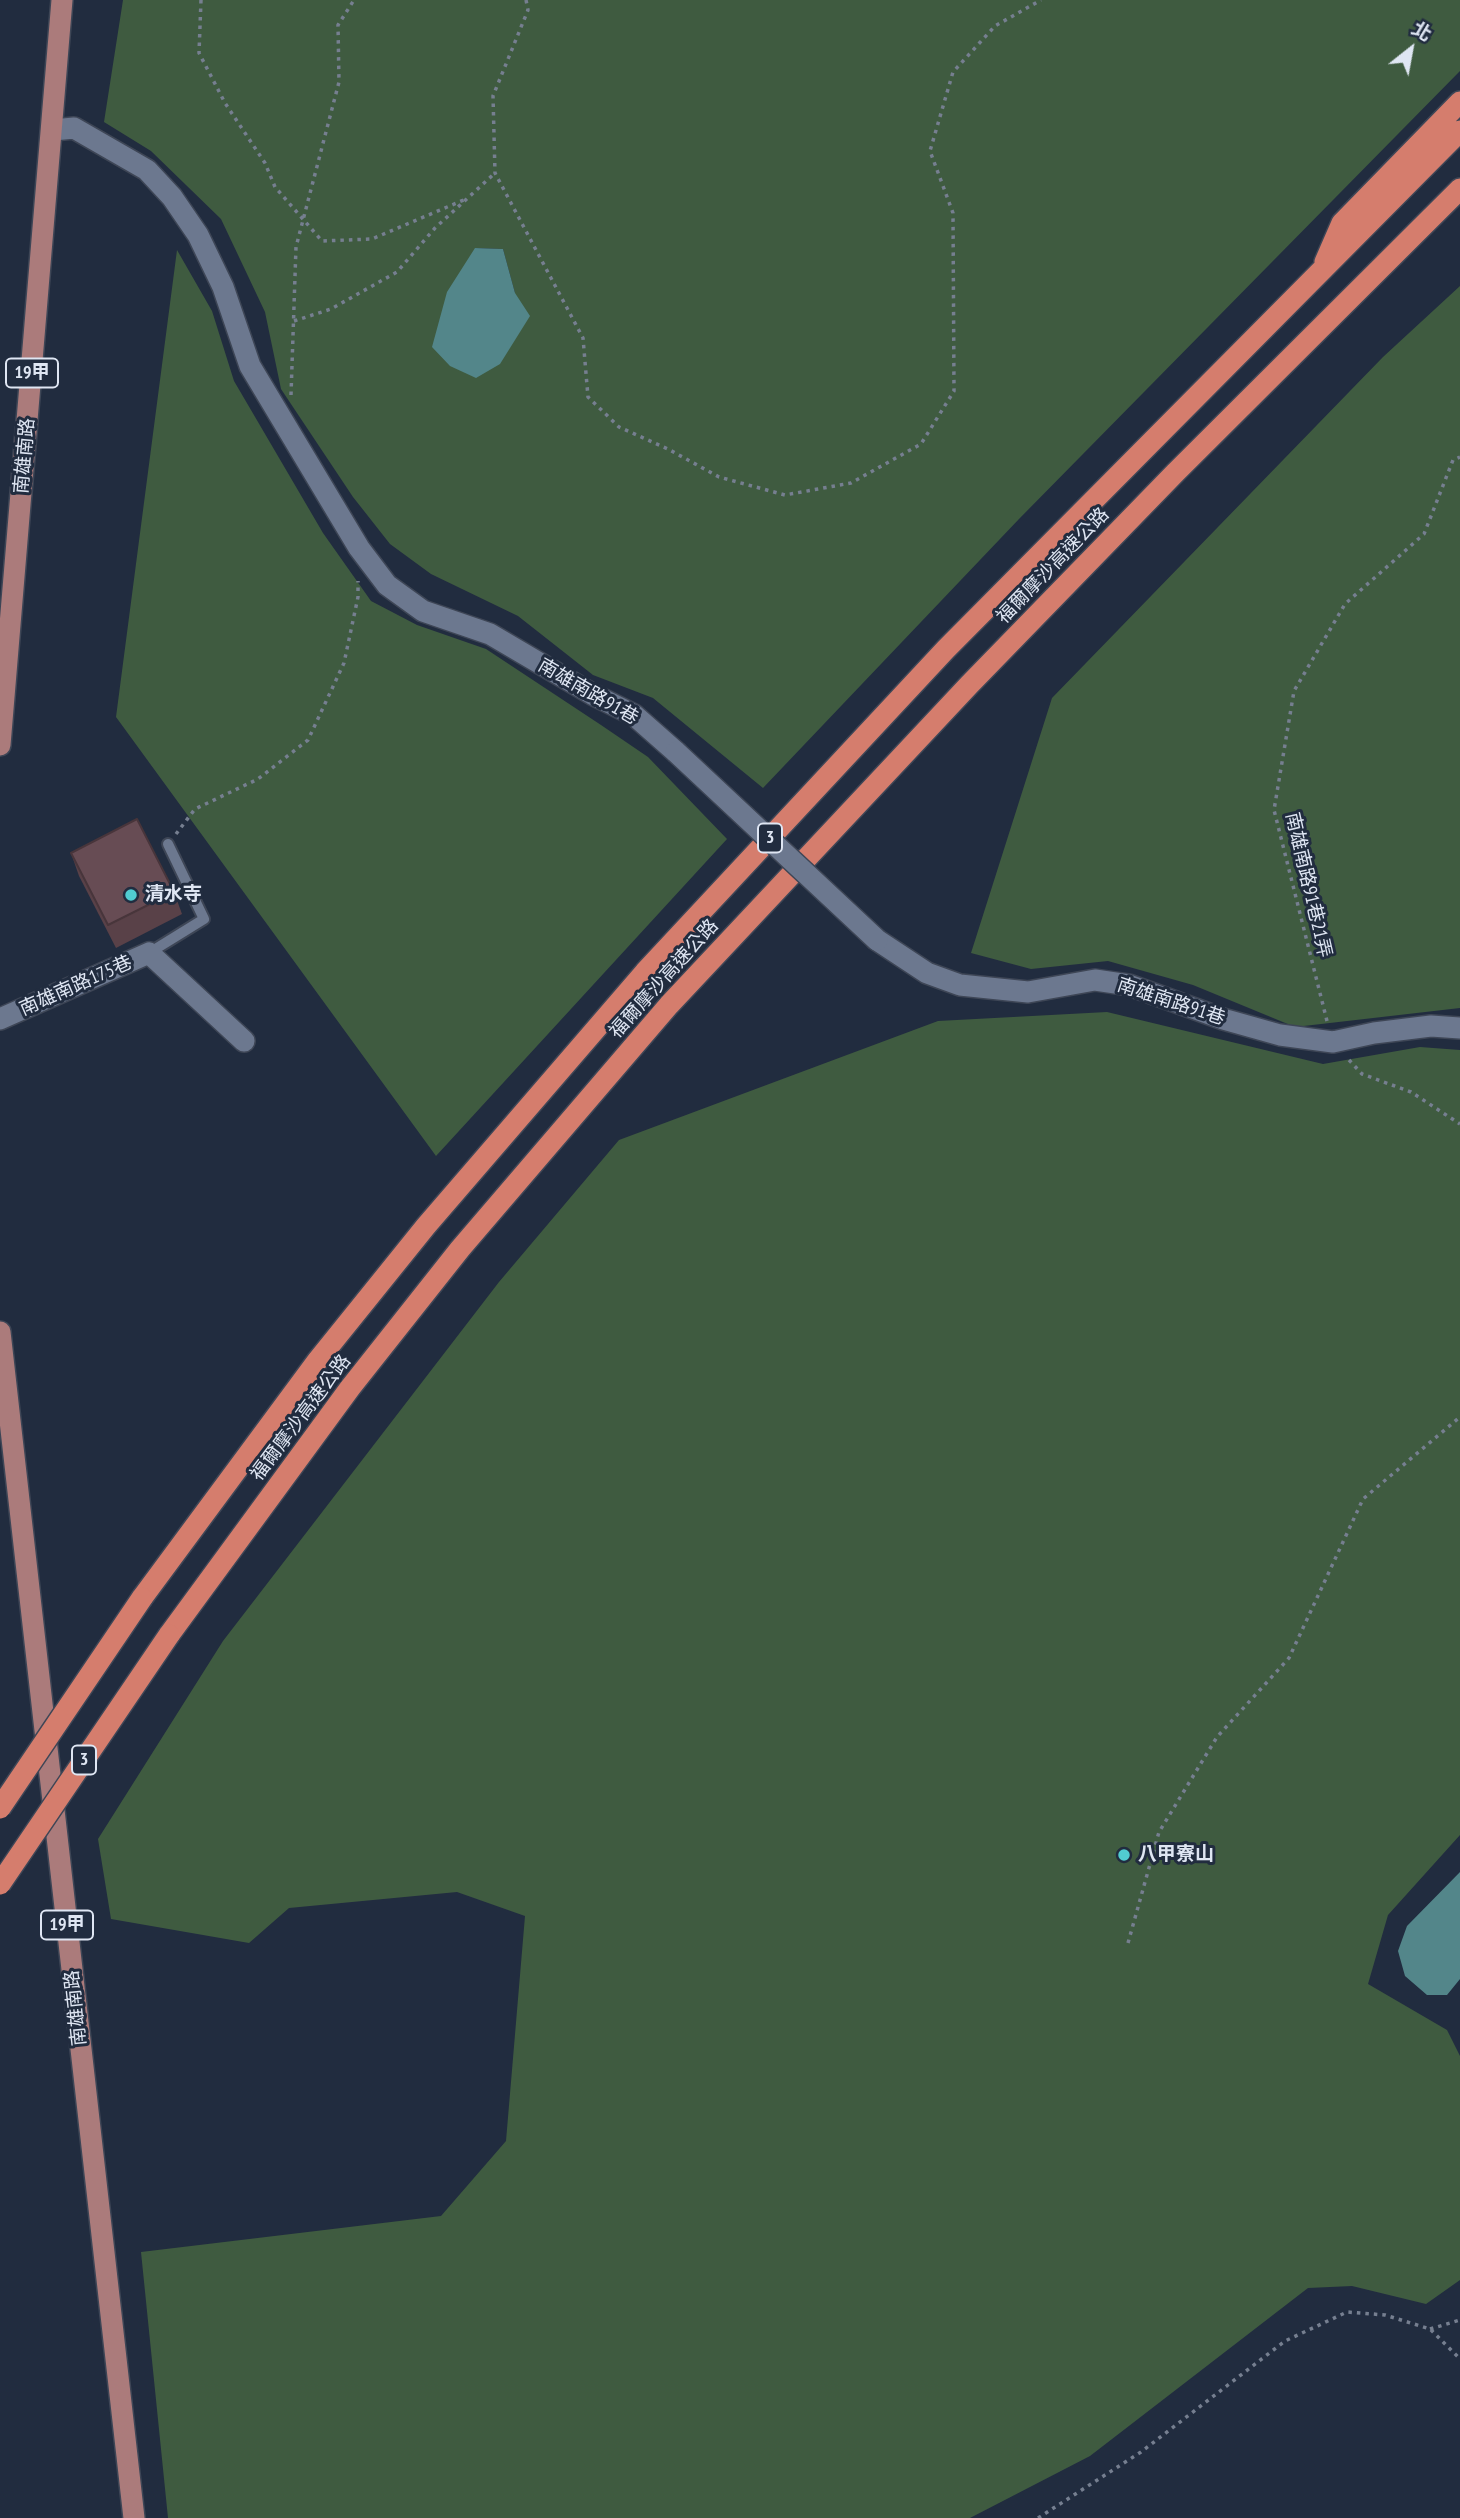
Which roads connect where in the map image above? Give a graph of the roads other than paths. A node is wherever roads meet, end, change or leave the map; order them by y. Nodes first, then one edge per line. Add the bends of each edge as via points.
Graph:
1 (62, 0) edge
2 (1460, 102) edge
3 (52, 130) junction
4 (1460, 131) edge
5 (1460, 189) edge
6 (1320, 275) junction
7 (0, 745) edge
8 (168, 844) road end
9 (149, 953) junction
10 (0, 1019) edge
11 (1460, 1028) edge
12 (244, 1041) dead end
13 (0, 1332) edge
14 (6, 1430) edge
15 (0, 1808) edge
16 (0, 1884) edge
17 (134, 2518) edge

1 - 3 main road, 南雄南路 / 19甲
2 - 6 highway via 1342,223
3 - 7 main road, 南雄南路 / 19甲
3 - 11 street, 南雄南路91巷, bridge via 74,128 147,170 172,197 198,235 223,287 250,366 359,548 387,585 424,611 490,634 634,715 877,940 927,973 960,985 1028,992 1095,980 1129,985 1280,1035 1333,1042 1430,1026
4 - 6 highway, 福爾摩沙高速公路 / 3
5 - 16 highway, 福爾摩沙高速公路 / 3, bridge via 1175,473 669,1005 460,1249 350,1388 169,1635
6 - 15 highway, 福爾摩沙高速公路 / 3, bridge via 946,649 645,972 417,1236 318,1360 142,1598
8 - 9 lane via 204,919
9 - 10 street, 南雄南路175巷
9 - 12 street, 南雄南路175巷
13 - 14 main road, 南雄南路 / 19甲
14 - 17 main road, 南雄南路 / 19甲

